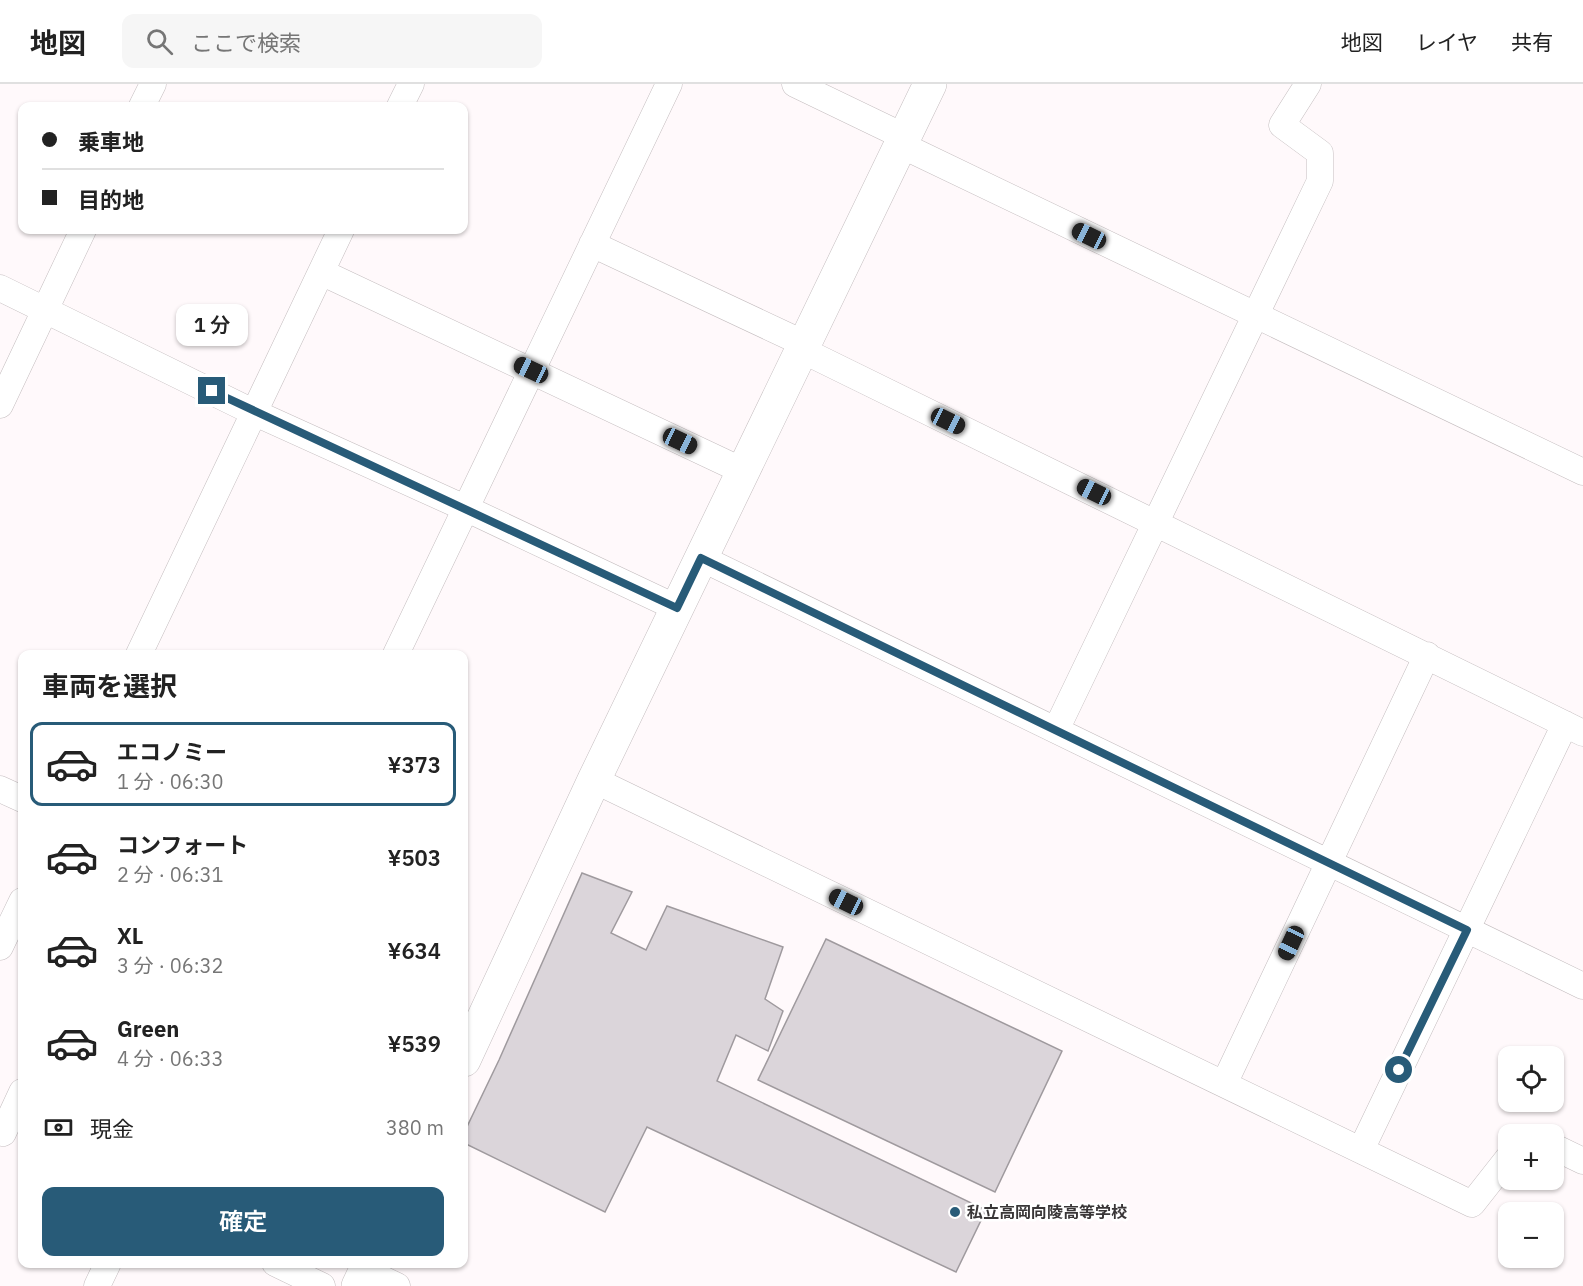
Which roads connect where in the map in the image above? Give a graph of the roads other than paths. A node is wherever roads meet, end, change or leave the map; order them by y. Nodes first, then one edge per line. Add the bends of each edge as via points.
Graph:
1 (153, 84) edge
2 (411, 84) edge
3 (669, 84) edge
4 (795, 84) edge
5 (930, 84) edge
6 (1308, 84) edge
7 (144, 102) edge
8 (402, 102) edge
9 (903, 141) junction
10 (81, 234) edge
11 (339, 234) edge
12 (592, 244) junction
13 (321, 272) junction
14 (0, 288) edge
15 (45, 309) junction
16 (1255, 316) junction
17 (804, 347) junction
18 (531, 370) junction
19 (0, 405) edge
20 (253, 412) junction
21 (743, 471) junction
22 (1583, 472) edge
23 (465, 508) junction
24 (1156, 522) junction
25 (701, 558) junction
26 (677, 608) junction
27 (141, 650) edge
28 (398, 650) edge
29 (1427, 655) junction
30 (1574, 728) edge
31 (1056, 730) junction
32 (594, 780) junction
33 (0, 789) edge
34 (18, 797) edge
35 (1329, 862) junction
36 (18, 909) edge
37 (1467, 930) junction
38 (0, 947) edge
39 (1583, 986) edge
40 (468, 1051) edge
41 (1224, 1084) junction
42 (18, 1106) edge
43 (9, 1136) edge
44 (1361, 1150) junction
45 (1564, 1152) edge
46 (1583, 1161) edge
47 (1498, 1171) edge
48 (106, 1268) edge
49 (285, 1268) edge
50 (364, 1273) edge
51 (97, 1286) edge
52 (322, 1286) edge
53 (397, 1286) edge

1 - 7 street
2 - 8 street
3 - 12 street
4 - 9 street
5 - 9 street
6 - 16 street via 1282,125 1320,153 1320,181
9 - 16 street
9 - 17 street
10 - 15 street
11 - 13 street
12 - 17 street
12 - 18 street
13 - 18 street
13 - 20 street
14 - 15 street
15 - 19 street
15 - 20 street
16 - 22 street
16 - 24 street
17 - 21 street
17 - 24 street
18 - 21 street
18 - 23 street
20 - 23 street
20 - 27 street
21 - 25 street
23 - 26 street
23 - 28 street
24 - 29 street
24 - 31 street
25 - 26 street
25 - 31 street
26 - 32 street
29 - 30 street
29 - 35 street
30 - 37 street
31 - 35 street
32 - 40 street
32 - 41 street
33 - 34 street
35 - 37 street
35 - 41 street
36 - 38 street
37 - 39 street
37 - 44 street
41 - 44 street
42 - 43 street
44 - 47 street via 1472,1204
45 - 46 street
48 - 51 street
49 - 52 street
50 - 53 street

